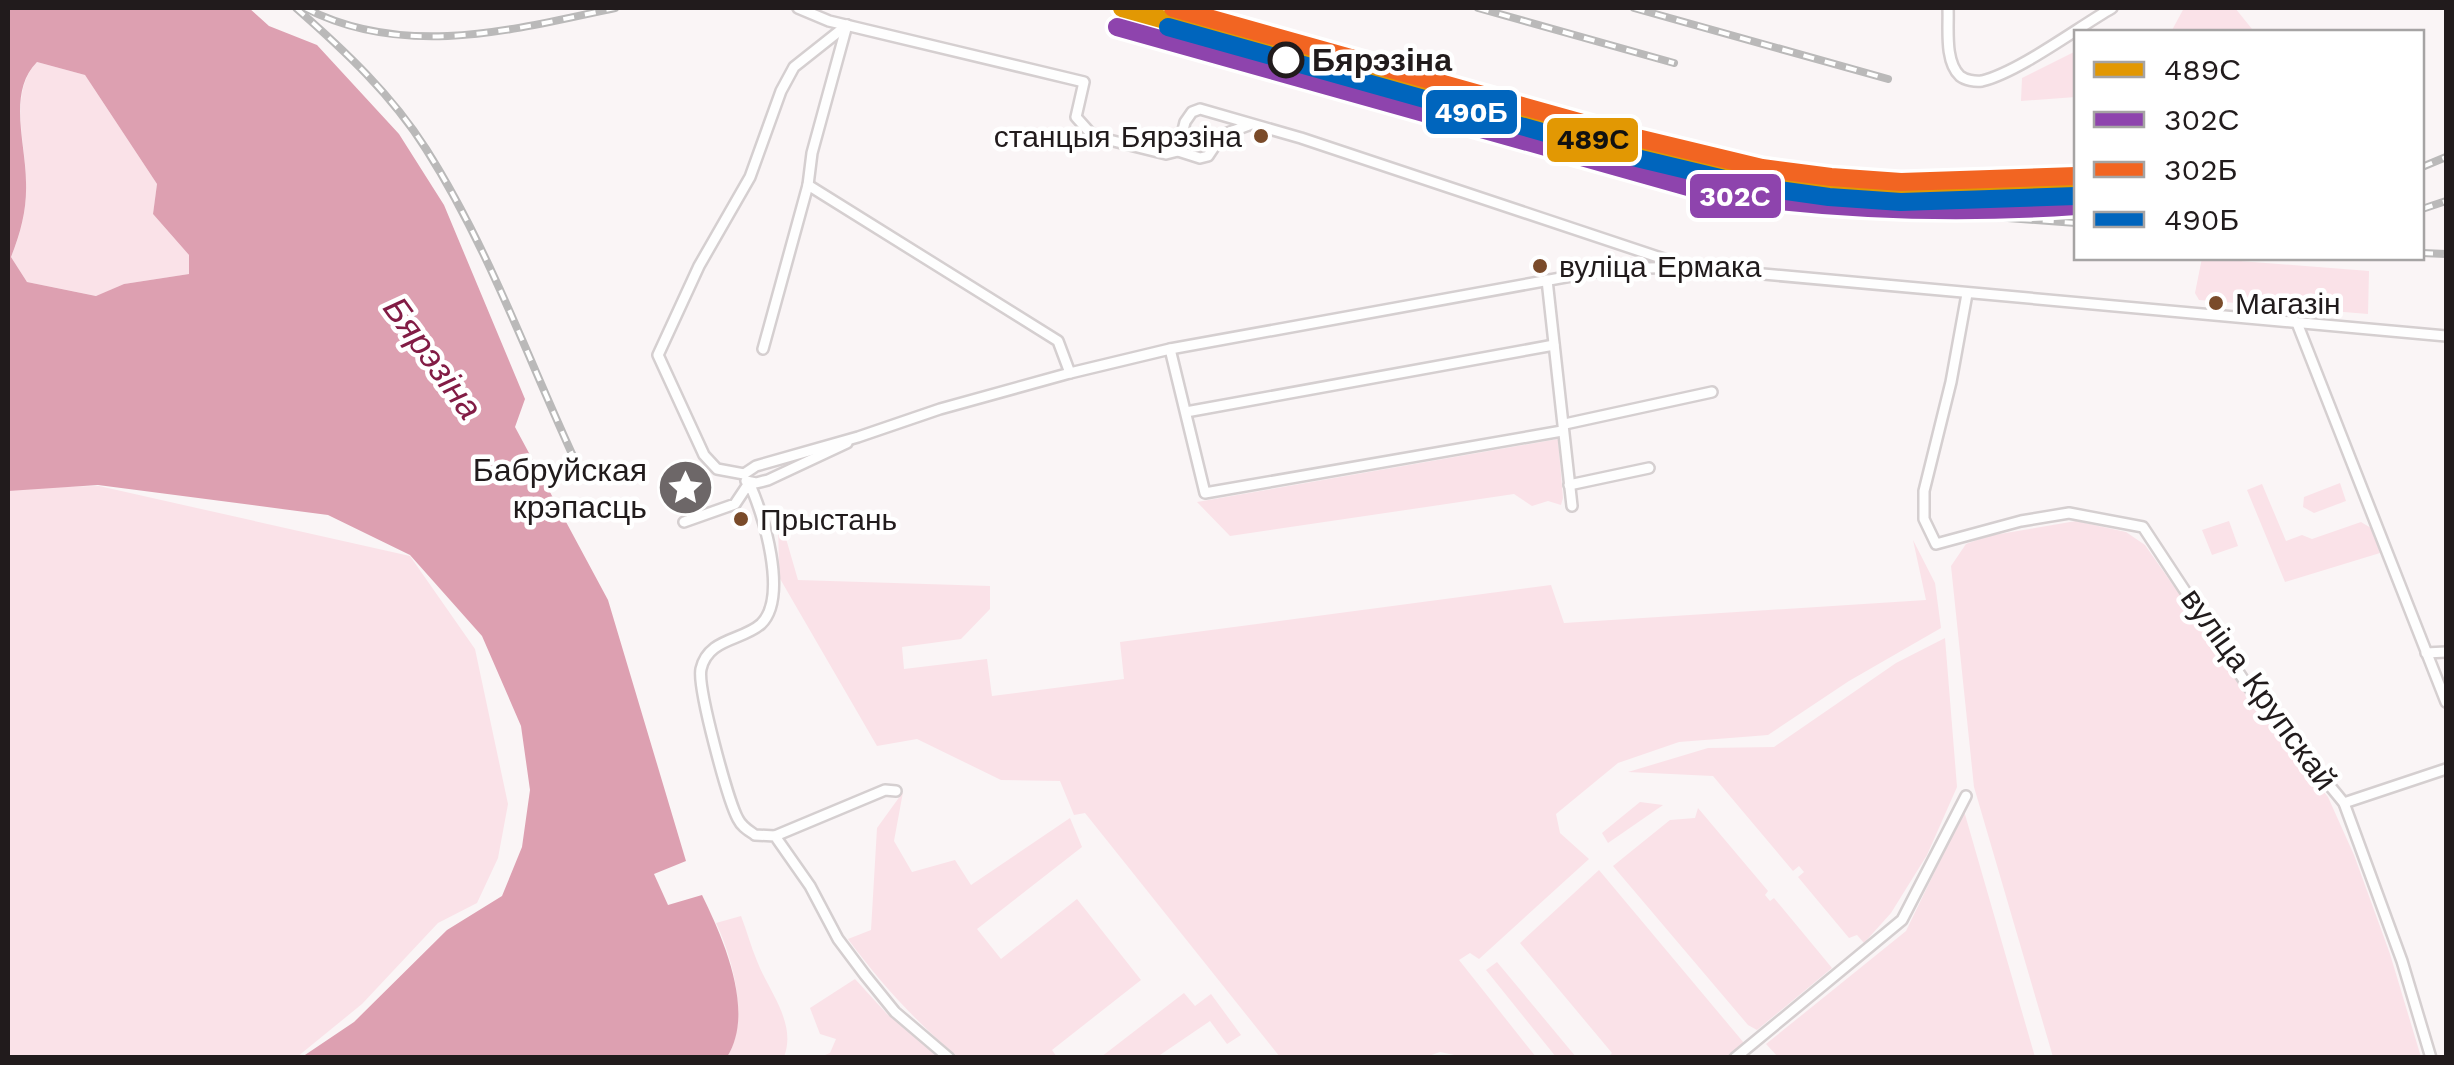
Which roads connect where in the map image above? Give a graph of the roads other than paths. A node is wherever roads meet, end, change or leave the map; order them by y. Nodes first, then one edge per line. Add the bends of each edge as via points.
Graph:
1 (798, 8) edge
2 (1948, 8) edge
3 (2112, 8) edge
4 (847, 24) junction
5 (2075, 30) edge
6 (2074, 31) edge
7 (1249, 126) junction
8 (1178, 151) junction
9 (808, 185) junction
10 (1686, 266) junction
11 (1548, 280) junction
12 (1967, 294) junction
13 (2297, 323) junction
14 (2446, 336) edge
15 (1554, 345) junction
16 (764, 348) dead end
17 (1170, 349) junction
18 (1070, 372) junction
19 (1712, 392) dead end
20 (1186, 412) junction
21 (1564, 428) junction
22 (858, 437) junction
23 (1649, 468) dead end
24 (746, 479) junction
25 (1569, 485) junction
26 (1572, 506) dead end
27 (684, 522) dead end
28 (2446, 652) edge
29 (2426, 653) junction
30 (2446, 702) edge
31 (2446, 769) edge
32 (896, 791) dead end
33 (1966, 796) dead end
34 (2344, 803) junction
35 (775, 836) junction
36 (949, 1058) edge
37 (1734, 1058) edge
38 (2430, 1058) edge

1 - 4 street
2 - 6 street via 1954,66 1962,78 1978,82
3 - 5 street
4 - 8 street via 1084,82 1076,118 1093,136 1166,154
4 - 9 street
4 - 24 street via 794,67 750,177 658,355 709,462
7 - 8 street via 1222,135 1208,156
7 - 8 street via 1192,112
7 - 10 street
9 - 16 street
9 - 18 street via 1058,341
10 - 11 street
10 - 12 street
11 - 15 street
11 - 17 street
12 - 13 street
12 - 34 street, вуліца Крупскай via 1924,492 1924,519 1936,544 2069,513 2143,527 2248,685
13 - 14 street
13 - 29 street
15 - 20 street
15 - 21 street
17 - 18 street
17 - 20 street
18 - 22 street
19 - 21 street
20 - 21 street via 1204,492
21 - 25 street
22 - 24 street via 768,480
22 - 24 street via 756,466
23 - 25 street
24 - 27 street via 734,504
24 - 35 street via 766,530 769,612 749,632 712,650 701,682 738,820 755,835
25 - 26 street
28 - 29 street
29 - 30 street
31 - 34 street
32 - 35 street
33 - 37 street via 1902,920
34 - 38 street, вуліца Крупскай
35 - 36 street via 865,976

